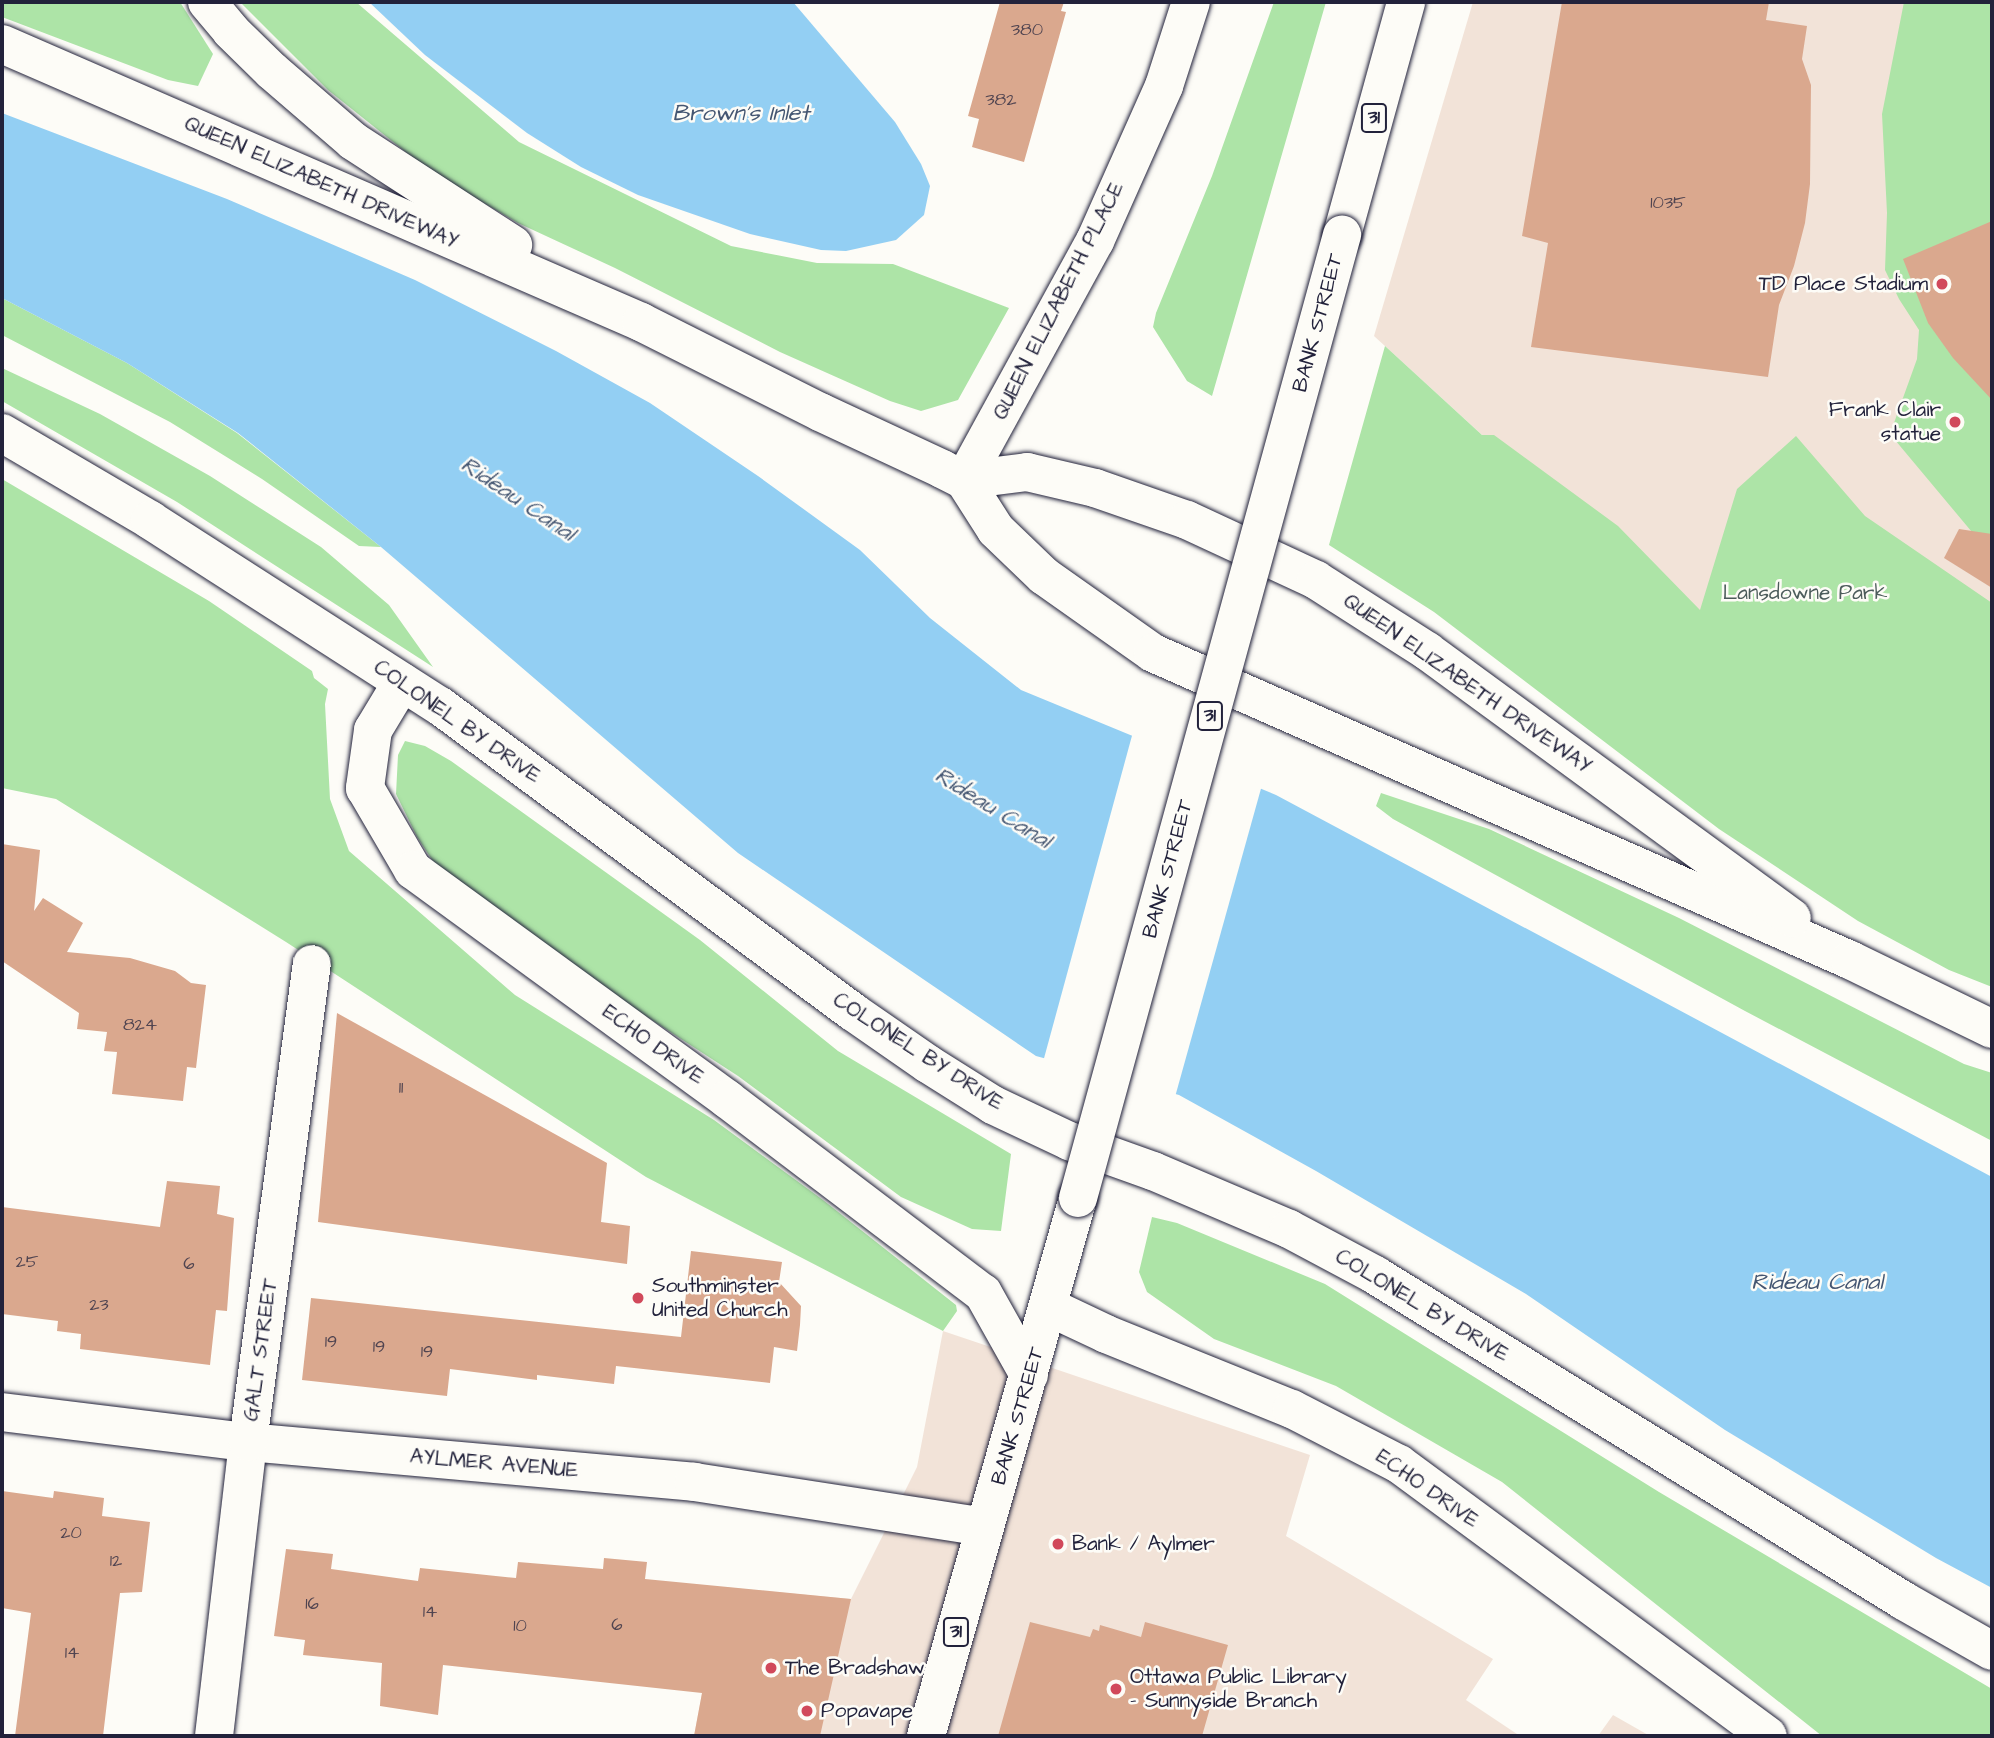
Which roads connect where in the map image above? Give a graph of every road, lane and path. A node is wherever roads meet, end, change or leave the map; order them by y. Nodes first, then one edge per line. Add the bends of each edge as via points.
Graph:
1 (207, 2) edge
2 (1191, 2) edge
3 (1406, 2) edge
4 (2, 44) edge
5 (641, 322) junction
6 (2, 433) edge
7 (964, 481) junction
8 (402, 681) junction
9 (1850, 960) junction
10 (312, 964) dead end
11 (1992, 1029) edge
12 (1049, 1307) junction
13 (1030, 1375) junction
14 (2, 1412) edge
15 (248, 1442) junction
16 (985, 1527) junction
17 (1992, 1651) edge
18 (214, 1736) edge
19 (926, 1736) edge
20 (1768, 1736) edge

1 - 5 main road, QUEEN ELIZABETH DRIVEWAY via 272,71 353,141
2 - 7 main road, QUEEN ELIZABETH PLACE via 1164,86 1095,241
3 - 12 main road, BANK STREET / 31, bridge
4 - 5 main road, QUEEN ELIZABETH DRIVEWAY
5 - 7 main road, QUEEN ELIZABETH DRIVEWAY
6 - 8 main road, COLONEL BY DRIVE via 150,520
7 - 9 main road, QUEEN ELIZABETH DRIVEWAY via 996,530 1044,576 1153,653
7 - 9 main road, QUEEN ELIZABETH DRIVEWAY via 1027,472 1095,488 1187,520 1316,580 1427,651
8 - 13 main road, ECHO DRIVE via 373,730 365,788 413,870 983,1293
8 - 17 main road, COLONEL BY DRIVE via 853,1012 993,1105 1069,1141 1289,1229 1375,1275
9 - 11 main road, QUEEN ELIZABETH DRIVEWAY
10 - 15 main road, GALT STREET
12 - 13 main road, BANK STREET / 31
12 - 20 main road, ECHO DRIVE via 1292,1409 1399,1464
13 - 16 main road, BANK STREET / 31
14 - 15 main road, AYLMER AVENUE
15 - 16 main road, AYLMER AVENUE via 694,1482
15 - 18 main road, GALT STREET
16 - 19 main road, BANK STREET / 31

